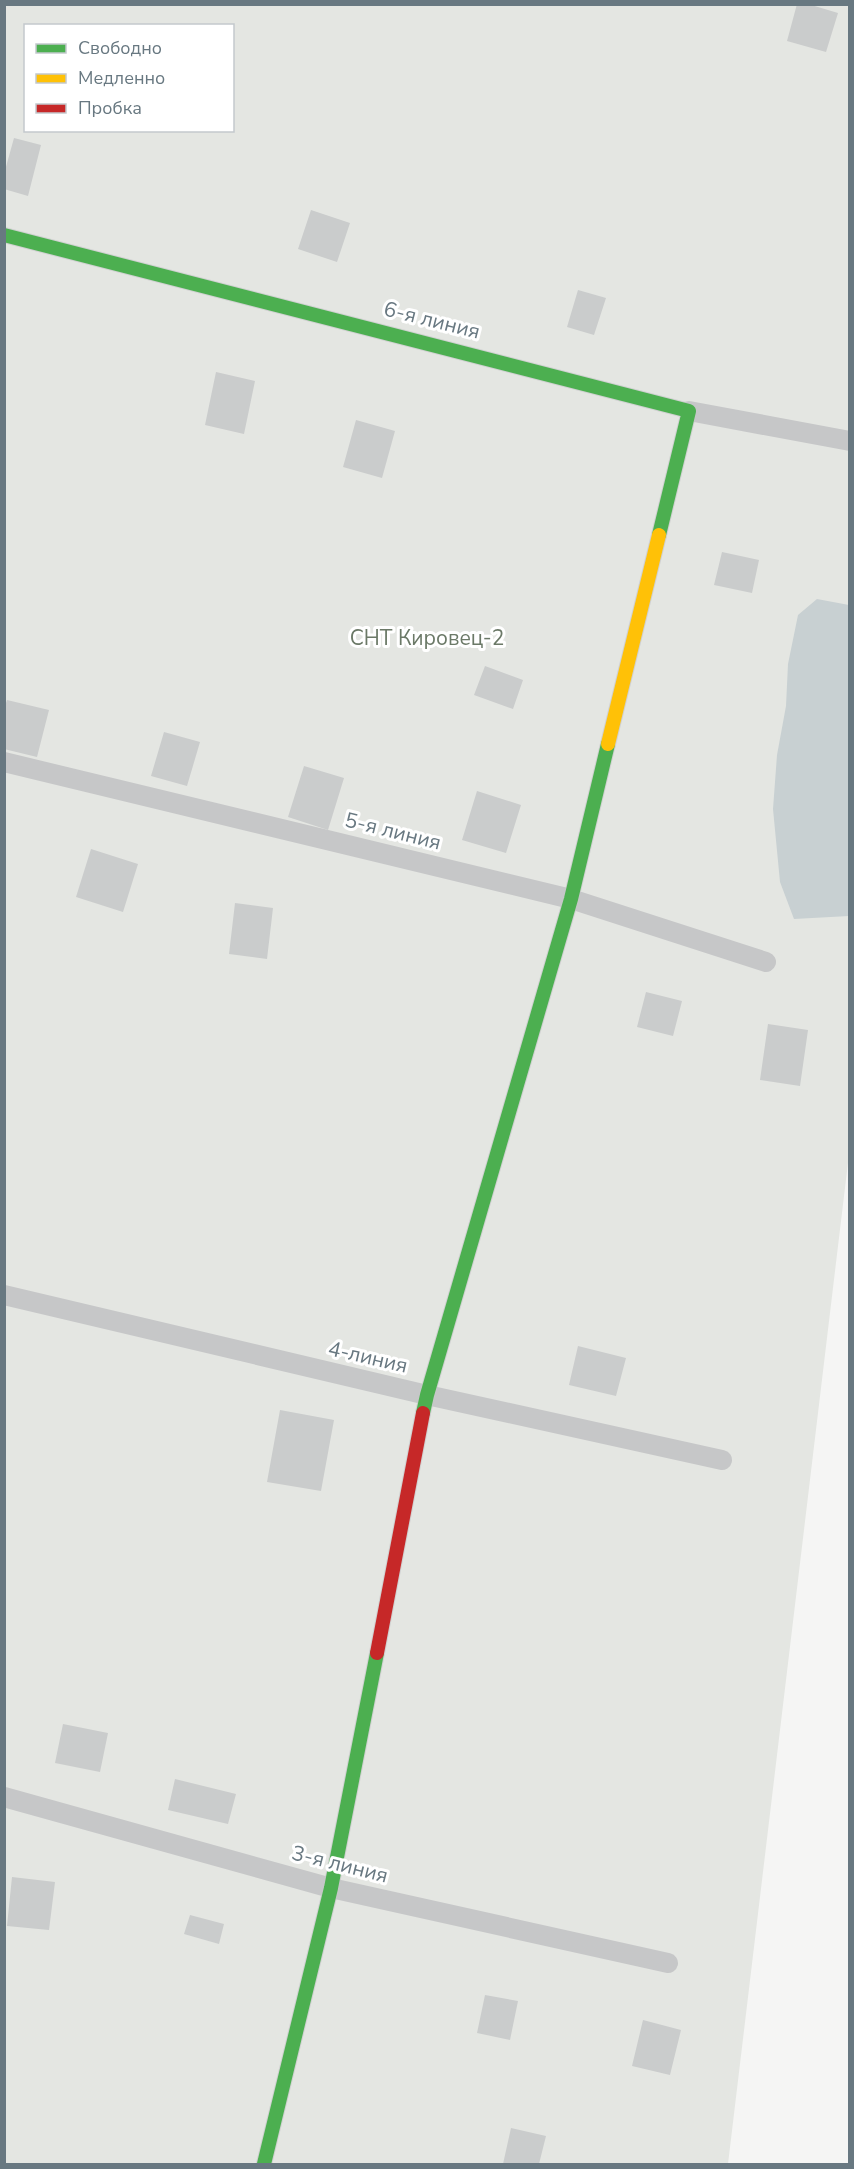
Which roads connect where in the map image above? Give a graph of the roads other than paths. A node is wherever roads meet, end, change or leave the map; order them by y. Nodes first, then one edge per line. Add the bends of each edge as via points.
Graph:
1 (4, 235) edge
2 (689, 411) junction
3 (849, 441) edge
4 (4, 762) edge
5 (571, 899) junction
6 (766, 962) dead end
7 (4, 1295) edge
8 (427, 1395) junction
9 (722, 1460) dead end
10 (4, 1797) edge
11 (331, 1888) junction
12 (668, 1963) dead end
13 (264, 2164) edge

1 - 2 street, 6-я линия
2 - 3 lane, 6-я линия
2 - 5 street
4 - 5 lane, 5-я линия
5 - 6 lane, 5-я линия
5 - 8 street
7 - 8 lane, 4-линия
8 - 9 lane, 4-линия
8 - 11 street
10 - 11 lane, 3-я линия
11 - 12 lane, 3-я линия
11 - 13 street

